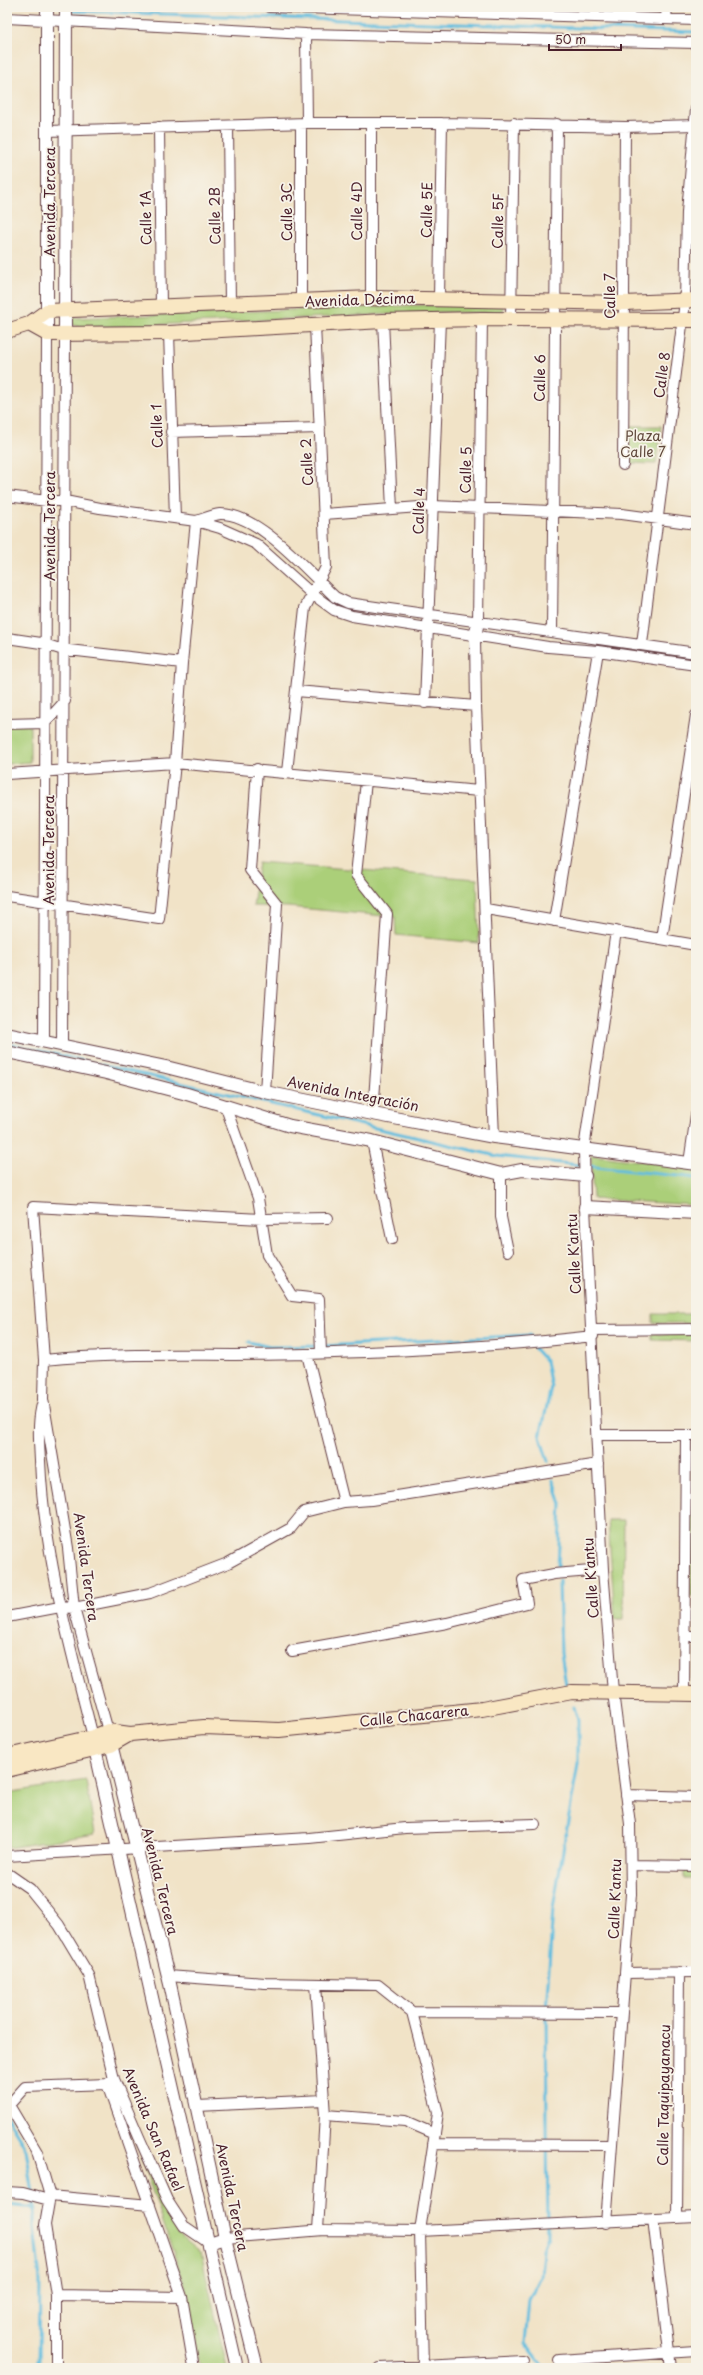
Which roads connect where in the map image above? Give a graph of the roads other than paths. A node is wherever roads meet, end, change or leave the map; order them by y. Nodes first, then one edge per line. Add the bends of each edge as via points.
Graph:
1 (66, 7) edge
2 (269, 7) edge
3 (296, 7) edge
4 (667, 7) edge
5 (418, 9) edge
6 (458, 10) edge
7 (528, 11) edge
8 (597, 12) edge
9 (47, 13) edge
10 (7, 18) edge
11 (666, 19) junction
12 (66, 20) junction
13 (696, 20) edge
14 (306, 34) junction
15 (696, 43) edge
16 (696, 109) edge
17 (442, 122) junction
18 (304, 124) junction
19 (371, 124) junction
20 (514, 124) junction
21 (557, 124) junction
22 (696, 125) edge
23 (228, 126) junction
24 (159, 127) junction
25 (625, 127) junction
26 (47, 131) junction
27 (65, 131) junction
28 (692, 212) edge
29 (371, 298) junction
30 (439, 298) junction
31 (511, 300) junction
32 (301, 301) junction
33 (554, 301) junction
34 (691, 301) edge
35 (624, 303) junction
36 (230, 305) junction
37 (161, 308) junction
38 (47, 311) junction
39 (65, 311) junction
40 (482, 319) junction
41 (624, 319) junction
42 (440, 320) junction
43 (511, 320) junction
44 (554, 320) junction
45 (689, 320) edge
46 (383, 321) junction
47 (29, 324) junction
48 (315, 325) junction
49 (7, 331) edge
50 (169, 333) junction
51 (47, 334) junction
52 (65, 334) junction
53 (320, 428) junction
54 (171, 432) junction
55 (623, 465) dead end
56 (7, 496) edge
57 (47, 501) junction
58 (65, 501) junction
59 (433, 506) junction
60 (480, 508) junction
61 (392, 509) junction
62 (552, 511) junction
63 (324, 514) junction
64 (175, 518) junction
65 (657, 520) junction
66 (196, 521) junction
67 (696, 524) edge
68 (320, 582) junction
69 (312, 594) junction
70 (428, 614) junction
71 (478, 621) junction
72 (428, 628) junction
73 (552, 631) junction
74 (475, 637) junction
75 (7, 638) edge
76 (642, 644) junction
77 (46, 645) junction
78 (64, 649) junction
79 (598, 651) junction
80 (696, 652) edge
81 (182, 663) junction
82 (696, 665) edge
83 (296, 691) junction
84 (64, 701) junction
85 (425, 702) junction
86 (476, 706) junction
87 (696, 715) edge
88 (45, 723) junction
89 (7, 724) edge
90 (175, 763) junction
91 (257, 770) junction
92 (64, 771) junction
93 (45, 772) junction
94 (287, 772) junction
95 (7, 774) edge
96 (366, 781) junction
97 (479, 791) junction
98 (7, 896) edge
99 (44, 901) junction
100 (63, 904) junction
101 (486, 909) junction
102 (554, 921) junction
103 (616, 931) junction
104 (662, 939) junction
105 (696, 945) edge
106 (7, 1034) edge
107 (44, 1041) junction
108 (62, 1044) junction
109 (7, 1052) edge
110 (265, 1092) junction
111 (225, 1105) junction
112 (373, 1114) junction
113 (696, 1115) edge
114 (494, 1137) junction
115 (372, 1141) junction
116 (692, 1163) edge
117 (584, 1164) junction
118 (501, 1174) junction
119 (585, 1207) junction
120 (696, 1213) edge
121 (328, 1218) dead end
122 (262, 1219) junction
123 (392, 1239) dead end
124 (508, 1252) dead end
125 (696, 1329) edge
126 (592, 1333) junction
127 (321, 1353) junction
128 (307, 1354) junction
129 (44, 1360) junction
130 (43, 1399) junction
131 (598, 1435) junction
132 (691, 1435) edge
133 (598, 1464) junction
134 (344, 1502) junction
135 (603, 1570) junction
136 (60, 1607) junction
137 (74, 1608) junction
138 (7, 1616) edge
139 (685, 1636) junction
140 (696, 1636) edge
141 (292, 1651) dead end
142 (613, 1692) junction
143 (690, 1694) edge
144 (108, 1731) junction
145 (130, 1734) junction
146 (93, 1743) junction
147 (112, 1745) junction
148 (7, 1756) edge
149 (7, 1770) edge
150 (626, 1795) junction
151 (696, 1797) edge
152 (535, 1824) dead end
153 (137, 1849) junction
154 (117, 1850) junction
155 (7, 1856) edge
156 (631, 1865) junction
157 (696, 1866) edge
158 (7, 1873) edge
159 (626, 1972) junction
160 (679, 1972) junction
161 (696, 1972) edge
162 (168, 1976) junction
163 (316, 1984) junction
164 (412, 2012) junction
165 (622, 2013) junction
166 (111, 2082) junction
167 (324, 2100) junction
168 (197, 2106) junction
169 (325, 2115) junction
170 (434, 2139) junction
171 (612, 2145) junction
172 (7, 2192) edge
173 (50, 2198) junction
174 (150, 2205) junction
175 (696, 2217) edge
176 (677, 2218) junction
177 (653, 2219) junction
178 (606, 2223) junction
179 (318, 2230) junction
180 (420, 2231) junction
181 (225, 2238) junction
182 (209, 2243) junction
183 (56, 2295) junction
184 (182, 2297) junction
185 (696, 2351) edge
186 (668, 2352) junction
187 (558, 2360) dead end
188 (524, 2361) dead end
189 (423, 2367) edge
190 (56, 2368) edge
191 (194, 2368) edge
192 (237, 2368) edge
193 (257, 2368) edge
194 (380, 2368) edge
195 (671, 2368) edge

1 - 12 street, Avenida Tercera
2 - 3 street
3 - 5 street
4 - 11 street
5 - 6 street
6 - 7 street
7 - 8 street
8 - 11 street
9 - 10 street
9 - 12 street
9 - 26 street, Avenida Tercera
11 - 13 street
12 - 14 street
12 - 27 street, Avenida Tercera
14 - 15 street
14 - 18 street, Calle 3C
16 - 22 street, Calle 8
17 - 19 street
17 - 20 street
17 - 30 street, Calle 5E
18 - 19 street
18 - 23 street
18 - 32 street, Calle 3C
19 - 29 street, Calle 4D
20 - 21 street
20 - 31 street, Calle 5F
21 - 25 street
21 - 33 street, Calle 6
22 - 25 street
22 - 28 street, Calle 8
23 - 24 street
23 - 36 street, Calle 2B
24 - 27 street
24 - 37 street, Calle 1A
25 - 35 street, Calle 7
26 - 27 street
26 - 38 street, Avenida Tercera
27 - 39 street, Avenida Tercera
28 - 34 street, Calle 8
29 - 30 main road, Avenida Décima
29 - 32 main road, Avenida Décima
30 - 31 main road, Avenida Décima
31 - 33 main road, Avenida Décima
31 - 43 street, Calle 5F
32 - 36 main road, Avenida Décima
33 - 35 main road, Avenida Décima
33 - 44 street, Calle 6
34 - 35 main road, Avenida Décima
34 - 45 street, Calle 8
35 - 41 street, Calle 7
36 - 37 main road, Avenida Décima
37 - 39 main road, Avenida Décima
38 - 39 main road, Avenida Décima
38 - 47 main road
38 - 51 street, Avenida Tercera
39 - 52 street, Avenida Tercera
40 - 42 main road, Avenida Décima
40 - 43 main road, Avenida Décima
40 - 60 street, Calle 5
41 - 44 main road, Avenida Décima
41 - 45 main road, Avenida Décima
41 - 55 street, Calle 7
42 - 46 main road, Avenida Décima
42 - 59 street, Calle 4
43 - 44 main road, Avenida Décima
44 - 62 street, Calle 6
45 - 65 street, Calle 8
46 - 48 main road, Avenida Décima
46 - 61 street
47 - 49 main road
47 - 51 main road, Avenida Décima
48 - 50 main road, Avenida Décima
48 - 53 street, Calle 2
50 - 52 main road, Avenida Décima
50 - 54 street, Calle 1
51 - 52 main road, Avenida Décima
51 - 57 street, Avenida Tercera
52 - 58 street, Avenida Tercera
53 - 54 street
53 - 63 street, Calle 2
54 - 64 street, Calle 1
56 - 57 street
57 - 58 street
57 - 77 street, Avenida Tercera
58 - 64 street
58 - 78 street, Avenida Tercera
59 - 60 street
59 - 61 street
59 - 70 street, Calle 4
60 - 62 street
60 - 71 street, Calle 5
61 - 63 street
62 - 65 street via 622,514
62 - 73 street, Calle 6
63 - 68 street, Calle 2 via 326,567
64 - 66 street
65 - 67 street
65 - 76 street, Calle 8
66 - 68 street via 220,514 238,517 270,537
66 - 69 street via 236,534 256,544
66 - 81 street
68 - 69 street, Calle 2
68 - 70 street via 336,597 348,602
69 - 72 street via 334,610 352,616
69 - 83 street, Calle 2 via 305,608
70 - 71 street
70 - 72 street, Calle 4
71 - 73 street
71 - 74 street
72 - 74 street
72 - 85 street, Calle 4
73 - 76 street
74 - 79 street
74 - 86 street
75 - 77 street
76 - 80 street
77 - 78 street
77 - 88 street, Avenida Tercera
78 - 81 street
78 - 84 street, Avenida Tercera
79 - 82 street
79 - 102 street
81 - 90 street
83 - 85 street
83 - 94 street, Calle 2
84 - 88 street
84 - 92 street, Avenida Tercera
85 - 86 street
86 - 97 street
87 - 104 street
88 - 89 street
88 - 93 street, Avenida Tercera
90 - 91 street
90 - 92 street
90 - 100 street via 159,919
91 - 94 street
91 - 110 street via 250,870 277,904
92 - 93 street
92 - 100 street, Avenida Tercera
93 - 95 street
93 - 99 street, Avenida Tercera
94 - 96 street
96 - 97 street
96 - 112 street via 356,875 387,914
97 - 101 street
98 - 99 street
99 - 100 street
99 - 107 street, Avenida Tercera
100 - 108 street, Avenida Tercera
101 - 102 street
101 - 114 street
102 - 103 street
103 - 104 street
103 - 117 street, Calle K'antu
104 - 105 street
106 - 107 street, Avenida Integración
107 - 108 street, Avenida Integración
108 - 110 street, Avenida Integración
109 - 111 street, Avenida Integración via 106,1073
110 - 112 street, Avenida Integración
111 - 115 street, Avenida Integración via 290,1126
111 - 122 street via 258,1198
112 - 114 street, Avenida Integración
113 - 116 street
114 - 117 street, Avenida Integración
115 - 118 street, Avenida Integración
115 - 123 street
116 - 117 street, Avenida Integración
117 - 118 street, Avenida Integración
117 - 119 street, Calle K'antu
118 - 124 street via 501,1217
119 - 120 street
119 - 126 street, Calle K'antu
121 - 122 street
122 - 127 street via 267,1255 292,1296 319,1299
122 - 129 street, Avenida Tercera via 33,1207
125 - 126 street
126 - 127 street via 516,1345
126 - 131 street, Calle K'antu
127 - 128 street
128 - 129 street via 86,1356
128 - 134 street
129 - 130 street, Avenida Tercera
130 - 136 street, Avenida Tercera via 38,1416 41,1486
130 - 137 street, Avenida Tercera via 68,1548
131 - 132 street
131 - 133 street, Calle K'antu
132 - 139 street
133 - 134 street via 371,1500
133 - 135 street, Calle K'antu
134 - 137 street via 304,1512 291,1528 228,1562 150,1594
135 - 141 street via 554,1574 523,1580 527,1603 447,1623
135 - 142 street, Calle K'antu
136 - 137 street
136 - 138 street
136 - 146 street, Avenida Tercera
137 - 144 street, Avenida Tercera
139 - 140 street
139 - 143 street
142 - 143 main road, Calle Chacarera
142 - 145 main road, Calle Chacarera via 572,1692 482,1709 279,1730 183,1728
142 - 150 street, Calle K'antu
144 - 145 main road
144 - 146 main road
144 - 147 street, Avenida Tercera
145 - 147 main road
146 - 147 main road
146 - 148 main road
146 - 149 main road
146 - 154 street, Avenida Tercera
147 - 153 street, Avenida Tercera
150 - 151 street
150 - 156 street, Calle K'antu
152 - 153 street via 405,1828 309,1838
153 - 154 street
153 - 162 street, Avenida Tercera
154 - 155 street
154 - 182 street, Avenida Tercera
156 - 157 street
156 - 159 street, Calle K'antu
158 - 166 street, Avenida San Rafael via 30,1889 59,1925 89,1975
159 - 160 street
159 - 165 street, Calle K'antu
160 - 161 street
160 - 176 street, Calle Taquipayanacu
162 - 163 street
162 - 168 street, Avenida Tercera
163 - 164 street via 378,1985
163 - 167 street
164 - 165 street
164 - 170 street via 438,2113
165 - 171 street, Calle K'antu
166 - 173 street via 25,2087 9,2105 37,2152
166 - 174 street
166 - 182 street, Avenida San Rafael via 167,2200 184,2226
167 - 168 street
167 - 169 street
168 - 181 street, Avenida Tercera
169 - 170 street via 405,2121
169 - 179 street
170 - 171 street
170 - 180 street
171 - 178 street, Calle K'antu
172 - 173 street
173 - 174 street
173 - 183 street via 45,2225
174 - 184 street
175 - 176 street
176 - 177 street
177 - 178 street
177 - 186 street
178 - 180 street
179 - 180 street
179 - 181 street
180 - 189 street
181 - 182 street
181 - 193 street, Avenida Tercera
182 - 192 street, Avenida Tercera
183 - 184 street
183 - 190 street
184 - 191 street
185 - 186 street
186 - 187 street
186 - 195 street
188 - 189 street
189 - 194 street

